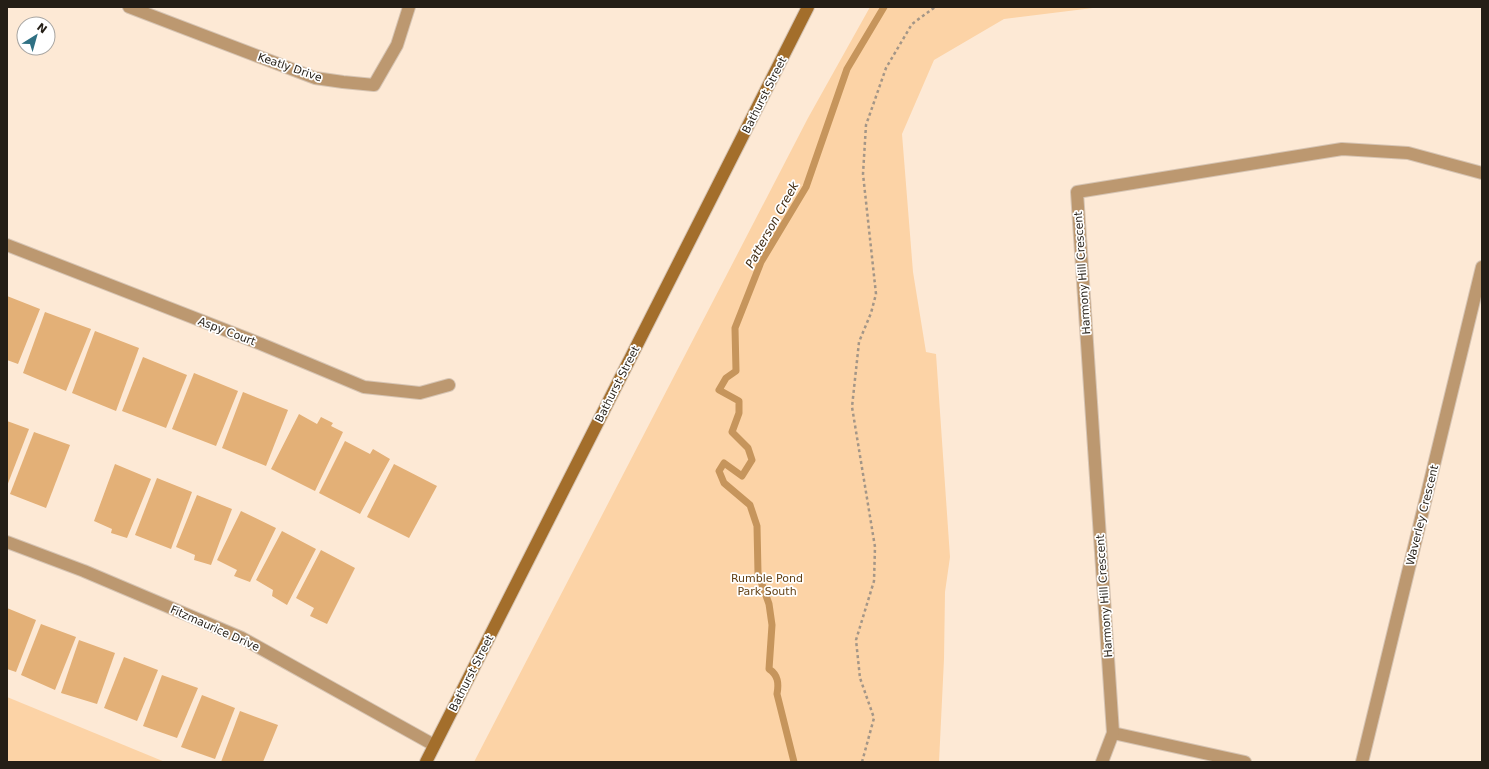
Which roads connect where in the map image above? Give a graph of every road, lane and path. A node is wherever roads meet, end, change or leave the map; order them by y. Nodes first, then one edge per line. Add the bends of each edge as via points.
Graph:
1 (130, 7) edge
2 (409, 7) edge
3 (808, 7) edge
4 (935, 7) edge
5 (1482, 173) edge
6 (7, 245) edge
7 (1482, 267) edge
8 (449, 384) dead end
9 (7, 542) edge
10 (1113, 733) junction
11 (434, 746) junction
12 (426, 762) edge
13 (862, 762) edge
14 (1102, 762) edge
15 (1246, 762) edge
16 (1362, 762) edge

1 - 2 street, Keatly Drive via 315,78 374,85 397,45
3 - 11 main road, Bathurst Street
4 - 13 path via 912,24 886,68 866,125 863,174 876,294 859,342 852,407 875,547 874,581 856,640 860,678 874,718
5 - 10 street, Harmony Hill Crescent via 1408,153 1342,149 1077,192
6 - 8 street, Aspy Court via 364,387 420,393
7 - 16 street, Waverley Crescent
9 - 11 street, Fitzmaurice Drive via 84,571 242,638
10 - 14 street, Harmony Hill Crescent
10 - 15 street
11 - 12 main road, Bathurst Street

